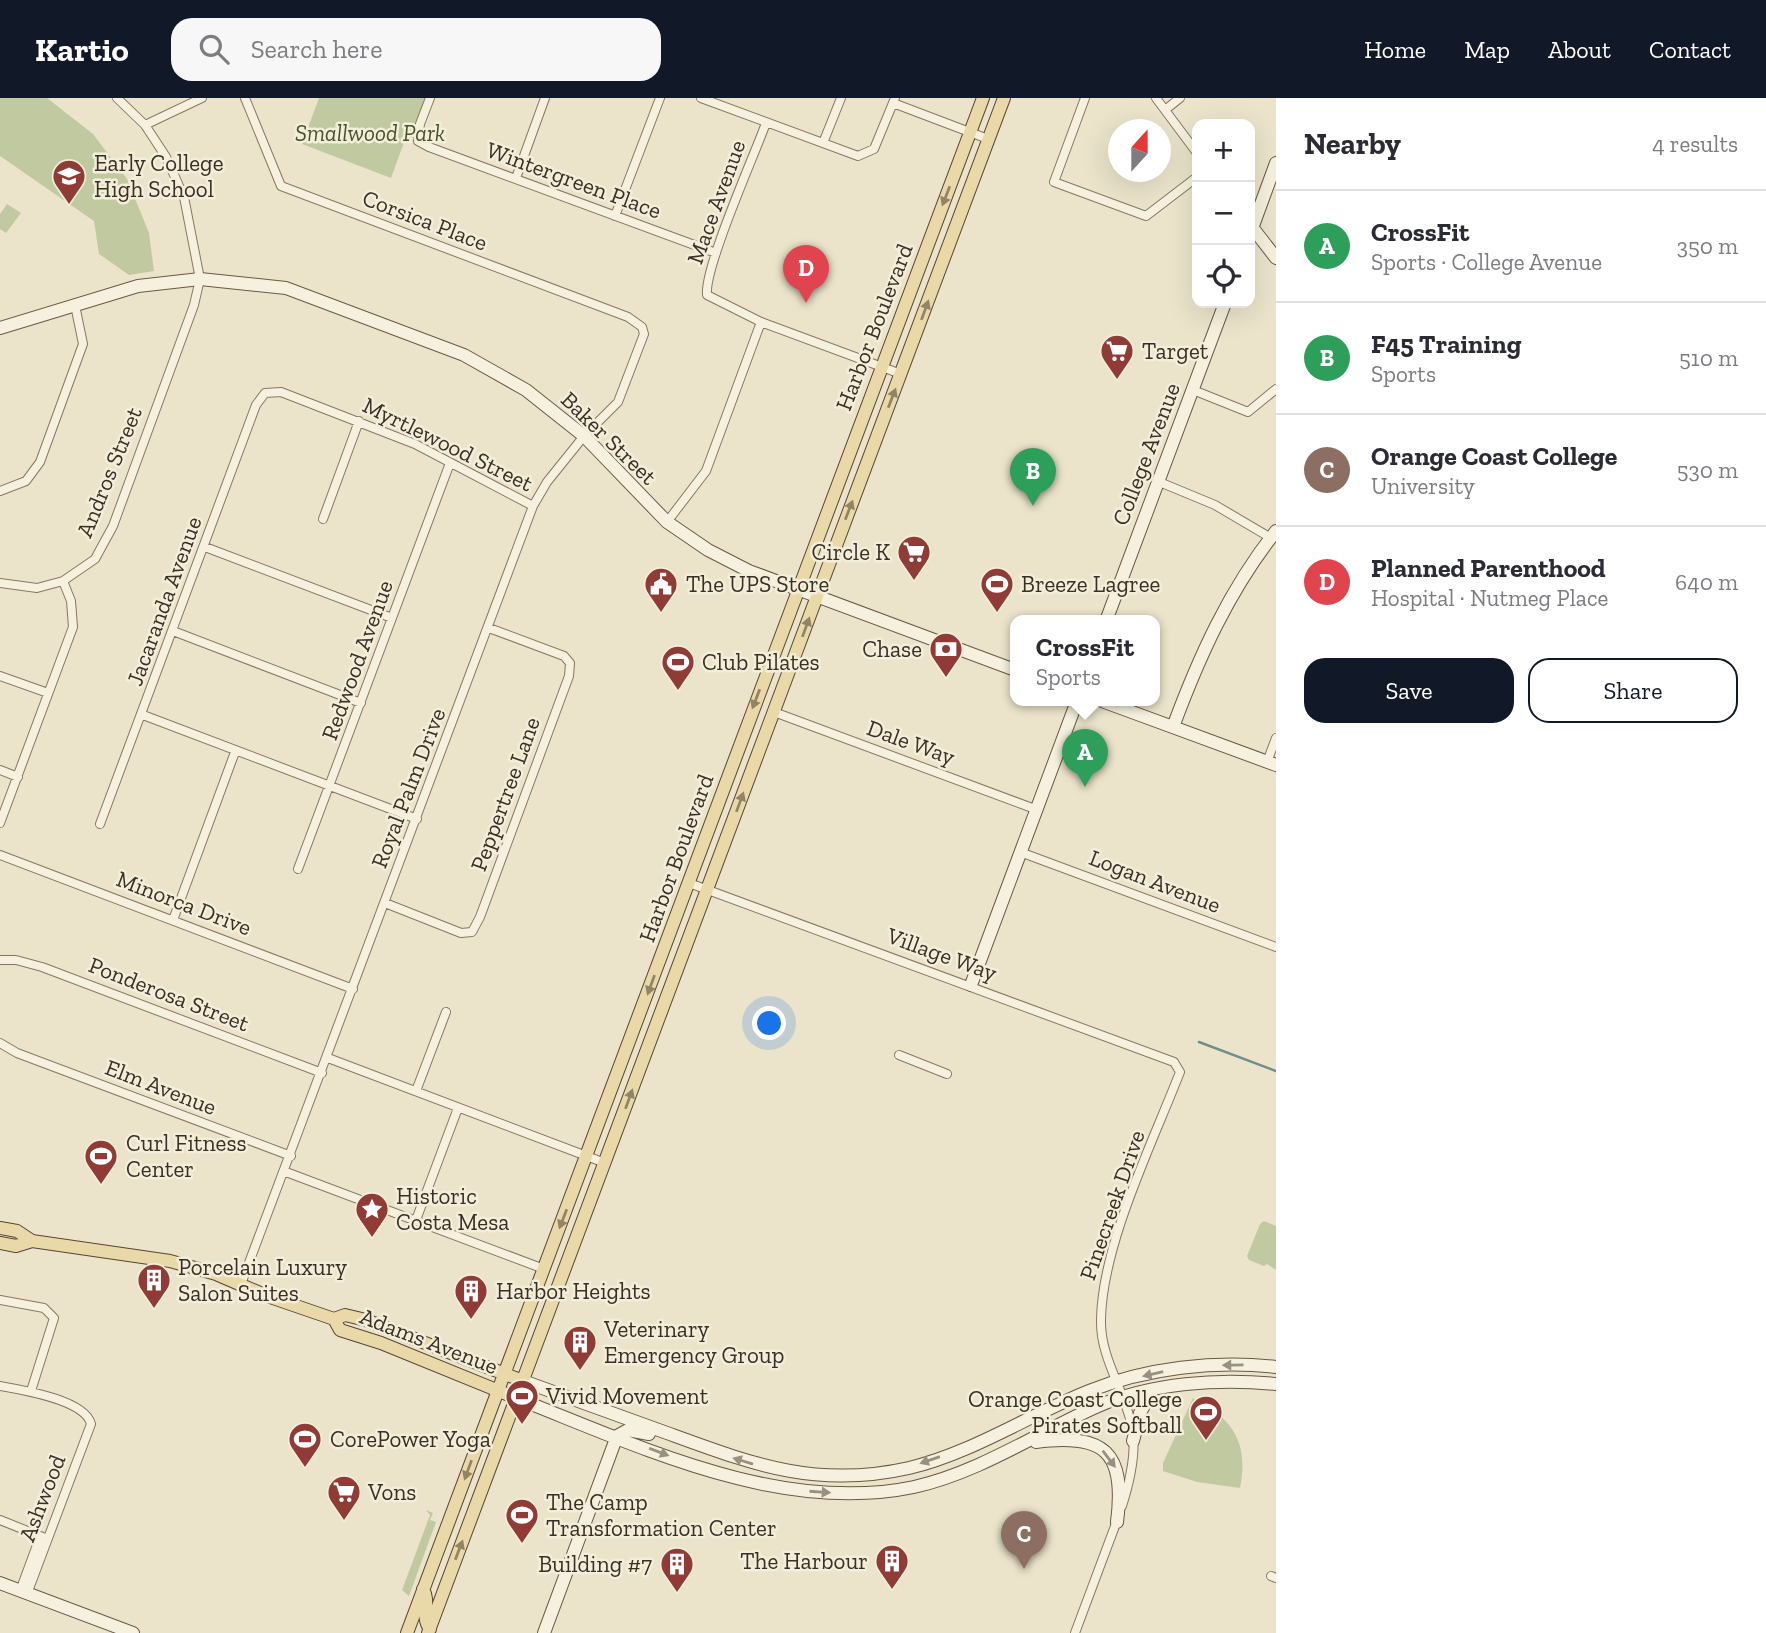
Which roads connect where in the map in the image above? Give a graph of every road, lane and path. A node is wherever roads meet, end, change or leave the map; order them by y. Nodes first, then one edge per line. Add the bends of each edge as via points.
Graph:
1 (117, 98) edge
2 (202, 98) edge
3 (245, 98) edge
4 (430, 98) edge
5 (545, 98) edge
6 (660, 98) edge
7 (701, 98) edge
8 (841, 98) edge
9 (983, 98) edge
10 (1004, 98) edge
11 (1085, 98) edge
12 (1156, 98) edge
13 (1180, 98) edge
14 (894, 101) edge
15 (1165, 110) junction
16 (766, 123) junction
17 (145, 125) junction
18 (970, 132) junction
19 (988, 139) junction
20 (823, 143) junction
21 (1192, 146) edge
22 (1276, 163) edge
23 (516, 178) junction
24 (1192, 181) edge
25 (615, 216) junction
26 (1255, 218) edge
27 (1255, 233) edge
28 (716, 253) junction
29 (1276, 258) edge
30 (200, 279) junction
31 (75, 305) junction
32 (1223, 308) edge
33 (761, 321) junction
34 (642, 327) joint
35 (0, 328) edge
36 (881, 366) junction
37 (901, 374) junction
38 (1276, 389) edge
39 (1193, 390) junction
40 (265, 393) joint
41 (359, 421) junction
42 (584, 436) junction
43 (450, 463) junction
44 (1157, 481) junction
45 (0, 491) edge
46 (533, 506) junction
47 (323, 519) dead end
48 (667, 522) junction
49 (1273, 535) edge
50 (205, 547) junction
51 (63, 581) junction
52 (0, 583) edge
53 (798, 590) junction
54 (817, 597) junction
55 (1108, 615) edge
56 (392, 618) junction
57 (489, 628) junction
58 (173, 631) junction
59 (1010, 668) edge
60 (0, 676) edge
61 (48, 693) junction
62 (361, 703) junction
63 (1075, 706) edge
64 (1116, 706) edge
65 (774, 712) junction
66 (143, 715) junction
67 (1173, 727) junction
68 (1276, 738) edge
69 (235, 752) junction
70 (1272, 764) edge
71 (0, 770) edge
72 (18, 777) junction
73 (331, 786) junction
74 (1035, 809) junction
75 (417, 819) junction
76 (0, 823) edge
77 (100, 824) dead end
78 (1020, 852) junction
79 (0, 855) edge
80 (298, 869) dead end
81 (689, 883) junction
82 (708, 890) junction
83 (385, 903) junction
84 (173, 920) junction
85 (1276, 947) edge
86 (0, 960) edge
87 (971, 985) junction
88 (353, 989) junction
89 (446, 1012) dead end
90 (0, 1043) edge
91 (899, 1055) dead end
92 (328, 1058) junction
93 (1179, 1066) joint
94 (322, 1073) junction
95 (947, 1074) dead end
96 (416, 1091) junction
97 (458, 1108) junction
98 (291, 1156) junction
99 (587, 1156) junction
100 (605, 1163) junction
101 (286, 1172) junction
102 (416, 1220) junction
103 (0, 1228) edge
104 (32, 1241) junction
105 (0, 1243) edge
106 (544, 1269) junction
107 (241, 1284) junction
108 (0, 1300) edge
109 (334, 1319) junction
110 (1276, 1367) edge
111 (504, 1373) junction
112 (523, 1381) junction
113 (1116, 1383) junction
114 (1276, 1384) edge
115 (0, 1386) edge
116 (31, 1391) junction
117 (498, 1391) junction
118 (1152, 1391) junction
119 (516, 1398) junction
120 (1122, 1399) junction
121 (617, 1436) junction
122 (690, 1441) junction
123 (1133, 1441) junction
124 (1025, 1443) junction
125 (682, 1461) junction
126 (798, 1474) junction
127 (796, 1490) junction
128 (0, 1520) edge
129 (1117, 1522) junction
130 (44, 1538) junction
131 (0, 1584) edge
132 (423, 1589) junction
133 (23, 1592) junction
134 (113, 1629) edge
135 (429, 1631) edge
136 (133, 1633) edge
137 (407, 1633) edge
138 (544, 1633) edge
139 (1075, 1633) edge

1 - 17 street
2 - 17 street
3 - 34 street, Corsica Place via 281,186 628,317
4 - 23 street, Wintergreen Place via 418,141
5 - 23 street
6 - 25 street
7 - 16 street
8 - 20 street
9 - 18 main road, Harbor Boulevard
10 - 19 main road, Harbor Boulevard
11 - 24 street via 1054,182 1146,216
12 - 15 street
13 - 15 street
14 - 18 street
14 - 20 street via 874,149 858,156
15 - 21 street
16 - 20 street
16 - 28 street, Mace Avenue
17 - 30 street via 184,197
18 - 19 street
18 -> 36 main road, Harbor Boulevard
37 -> 19 main road, Harbor Boulevard
22 - 26 main road
23 - 25 street, Wintergreen Place
25 - 28 street, Wintergreen Place
27 - 29 main road
28 - 33 street, Mace Avenue via 706,286 708,295
30 - 31 main road, Baker Street via 138,286
30 - 42 main road, Baker Street via 286,288 464,355 526,390
30 - 51 street, Andros Street via 113,526 95,559
31 - 35 main road, Baker Street
31 - 45 street via 83,344 40,462 26,481
32 - 39 main road, College Avenue
33 - 36 street
33 - 48 street via 706,471
34 - 42 street, Royal Palm Drive via 643,342 618,402
36 - 37 street
36 - 53 main road, Harbor Boulevard
54 -> 37 main road, Harbor Boulevard
38 - 39 street via 1248,412
39 - 44 main road, College Avenue
40 - 41 street, Myrtlewood Street via 281,392
40 - 50 street, Jacaranda Avenue via 256,405
41 - 43 street, Myrtlewood Street
41 - 47 street
42 - 46 street, Royal Palm Drive
42 - 48 main road, Baker Street
43 - 46 street, Myrtlewood Street
43 - 56 street, Redwood Avenue
44 - 49 street
44 - 55 main road, College Avenue
46 - 57 street, Royal Palm Drive
48 - 53 main road, Baker Street via 708,550
49 - 67 main road via 1214,627
50 - 56 street
50 - 58 street, Jacaranda Avenue
51 - 52 street via 37,588
51 - 61 street via 73,626
53 - 54 main road, Baker Street
53 -> 81 main road, Harbor Boulevard
54 - 59 main road, Baker Street
65 -> 54 main road, Harbor Boulevard
56 - 62 street, Redwood Avenue
57 - 75 street, Royal Palm Drive
57 - 83 street, Peppertree Lane via 564,656 570,663 480,917 472,932 461,933
58 - 62 street
58 - 66 street, Jacaranda Avenue
60 - 61 street
61 - 72 street
62 - 73 street, Redwood Avenue
63 - 74 main road
64 - 67 main road
65 - 74 street, Dale Way
82 -> 65 main road, Harbor Boulevard
66 - 69 street
66 - 77 street, Jacaranda Avenue
67 - 70 main road
68 - 70 street
69 - 73 street
69 - 84 street
71 - 72 street
72 - 76 street
73 - 75 street
73 - 80 street, Redwood Avenue
74 - 78 main road
75 - 83 street, Royal Palm Drive
78 - 85 street, Logan Avenue
78 - 87 main road
79 - 84 street, Minorca Drive
81 - 82 street, Village Way
81 -> 99 main road, Harbor Boulevard
82 - 87 street, Village Way
100 -> 82 main road, Harbor Boulevard
83 - 88 street, Royal Palm Drive
84 - 88 street, Minorca Drive
86 - 94 street, Ponderosa Street via 42,967
87 - 93 street, Village Way
88 - 92 street, Royal Palm Drive
89 - 96 street
90 - 98 street, Elm Avenue via 17,1054
91 - 95 street
92 - 94 street, Royal Palm Drive
92 - 96 street
93 - 113 street, Pinecreek Drive via 1106,1269 1101,1324
94 - 98 street, Royal Palm Drive
96 - 97 street
97 - 99 street
97 - 102 street
98 - 101 street, Royal Palm Drive
99 - 100 street
99 -> 106 main road, Harbor Boulevard
100 - 112 main road, Harbor Boulevard
101 - 102 street
101 - 107 street, Royal Palm Drive
102 - 106 street
103 - 104 main road, Adams Avenue via 17,1231
104 - 105 main road, Adams Avenue via 16,1246
104 - 107 main road, Adams Avenue via 170,1261
106 - 111 main road, Harbor Boulevard
107 - 109 main road, Adams Avenue
108 - 116 street via 44,1308 54,1318
109 - 111 main road, Adams Avenue via 345,1315 366,1320
109 - 117 main road, Adams Avenue via 340,1330
110 -> 113 main road, Adams Avenue via 1190,1367
111 - 112 main road, Adams Avenue
111 - 117 main road, Harbor Boulevard
112 - 119 main road, Harbor Boulevard
112 - 122 main road, Adams Avenue
113 - 120 street, Pinecreek Drive
113 -> 126 main road, Adams Avenue via 909,1468 849,1475
114 - 118 main road, Adams Avenue via 1218,1382
115 - 116 street
116 - 130 street, Ashwood via 80,1409 89,1416 90,1424
117 - 119 main road, Adams Avenue
117 -> 132 main road, Harbor Boulevard
118 - 120 main road, Adams Avenue
118 - 123 main road
119 - 121 main road, Adams Avenue
135 -> 119 main road, Harbor Boulevard
120 - 123 street, Pinecreek Drive
120 - 124 main road, Adams Avenue
121 - 122 main road via 628,1430 671,1443
121 -> 125 main road, Adams Avenue
121 - 138 main road
122 - 125 main road
126 -> 122 main road, Adams Avenue via 756,1465
123 - 129 street via 1132,1466
127 -> 124 main road, Adams Avenue via 875,1492 914,1487
124 -> 129 main road via 1082,1439 1108,1454 1122,1487
125 - 127 main road, Adams Avenue via 748,1482
126 - 127 main road
128 - 130 street
129 - 139 street
130 - 133 street, Ashwood
131 - 133 main road
132 - 135 main road via 428,1599 425,1617
132 - 137 main road, Harbor Boulevard
133 - 134 main road
134 - 136 main road

